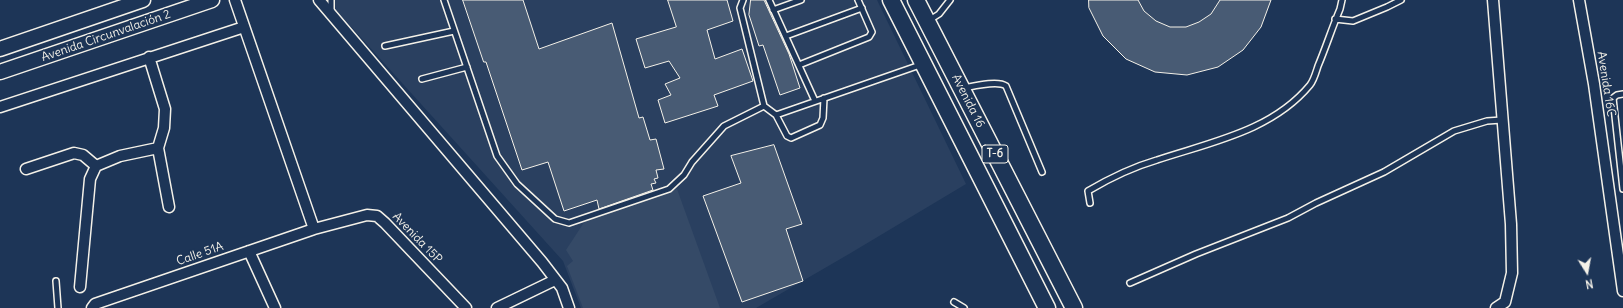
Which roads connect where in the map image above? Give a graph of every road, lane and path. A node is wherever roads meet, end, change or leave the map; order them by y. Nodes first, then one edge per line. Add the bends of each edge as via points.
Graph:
1 (143, 0) edge
2 (212, 0) edge
3 (235, 0) edge
4 (318, 0) edge
5 (331, 0) edge
6 (444, 0) edge
7 (743, 0) edge
8 (769, 0) edge
9 (801, 0) edge
10 (858, 0) edge
11 (891, 0) edge
12 (916, 0) edge
13 (950, 0) edge
14 (1342, 0) edge
15 (1401, 0) edge
16 (1493, 0) edge
17 (1579, 0) edge
18 (862, 8) junction
19 (774, 10) junction
20 (331, 14) junction
21 (1335, 20) junction
22 (927, 22) junction
23 (244, 27) junction
24 (454, 31) junction
25 (786, 36) junction
26 (386, 46) dead end
27 (0, 49) edge
28 (149, 57) junction
29 (799, 64) junction
30 (923, 64) junction
31 (467, 66) junction
32 (0, 72) edge
33 (422, 79) dead end
34 (961, 88) junction
35 (1623, 94) edge
36 (824, 98) junction
37 (815, 101) junction
38 (764, 106) junction
39 (0, 107) edge
40 (776, 115) junction
41 (1502, 120) junction
42 (158, 148) junction
43 (96, 166) junction
44 (26, 169) dead end
45 (1042, 172) dead end
46 (1623, 189) edge
47 (1090, 203) dead end
48 (169, 207) dead end
49 (314, 229) junction
50 (248, 251) junction
51 (555, 280) junction
52 (56, 281) dead end
53 (1130, 283) dead end
54 (80, 287) dead end
55 (1623, 291) edge
56 (954, 302) dead end
57 (93, 306) edge
58 (58, 308) edge
59 (275, 308) edge
60 (466, 308) edge
61 (497, 308) edge
62 (569, 308) edge
63 (964, 308) edge
64 (1047, 308) edge
65 (1074, 308) edge
66 (1496, 308) edge

1 - 27 main road, Avenida Circunvalación 2
2 - 32 main road, Avenida Circunvalación 2
3 - 23 street
4 - 20 street
5 - 20 lane
6 - 24 lane
7 - 38 lane via 740,8
8 - 19 lane
9 - 19 lane
10 - 18 lane
11 - 30 highway, Avenida 16 / T-6
12 - 22 highway, Avenida 16 / T-6
13 - 22 lane via 939,14
14 - 21 lane
15 - 21 lane via 1353,21
16 - 41 street
17 - 55 street, Avenida 16C via 1594,84
18 - 25 lane
18 - 29 lane via 872,32 869,37
19 - 25 lane
20 - 51 street
21 - 47 lane via 1311,84 1276,115 1255,127 1216,142 1155,160 1114,176 1088,191
22 - 34 highway, Avenida 16 / T-6
23 - 28 street
23 - 49 street
24 - 26 lane
24 - 31 lane
25 - 29 lane
28 - 39 street
28 - 42 street via 165,109 164,128
29 - 37 lane
30 - 36 lane
30 - 64 highway, Avenida 16 / T-6
31 - 33 lane
31 - 38 lane via 498,156 506,170 554,219 569,222 669,189 684,175 692,162 724,126
34 - 45 lane via 997,83 1006,86
34 - 65 highway, Avenida 16 / T-6
35 - 46 lane via 1613,98
36 - 37 lane
36 - 40 lane via 820,125 791,138 787,136
37 - 40 lane
38 - 40 lane
41 - 53 lane via 1487,121 1454,131 1384,172 1288,218
41 - 66 street via 1511,224 1512,273 1505,302
42 - 43 street via 120,156
42 - 48 street
43 - 44 street via 83,154 74,153
43 - 54 street via 90,179
49 - 50 street, Calle 51A
49 - 60 street, Avenida 15P via 366,215 377,216
50 - 57 street, Calle 51A
50 - 59 street
51 - 61 street
51 - 62 street via 562,288
52 - 58 lane
56 - 63 lane

